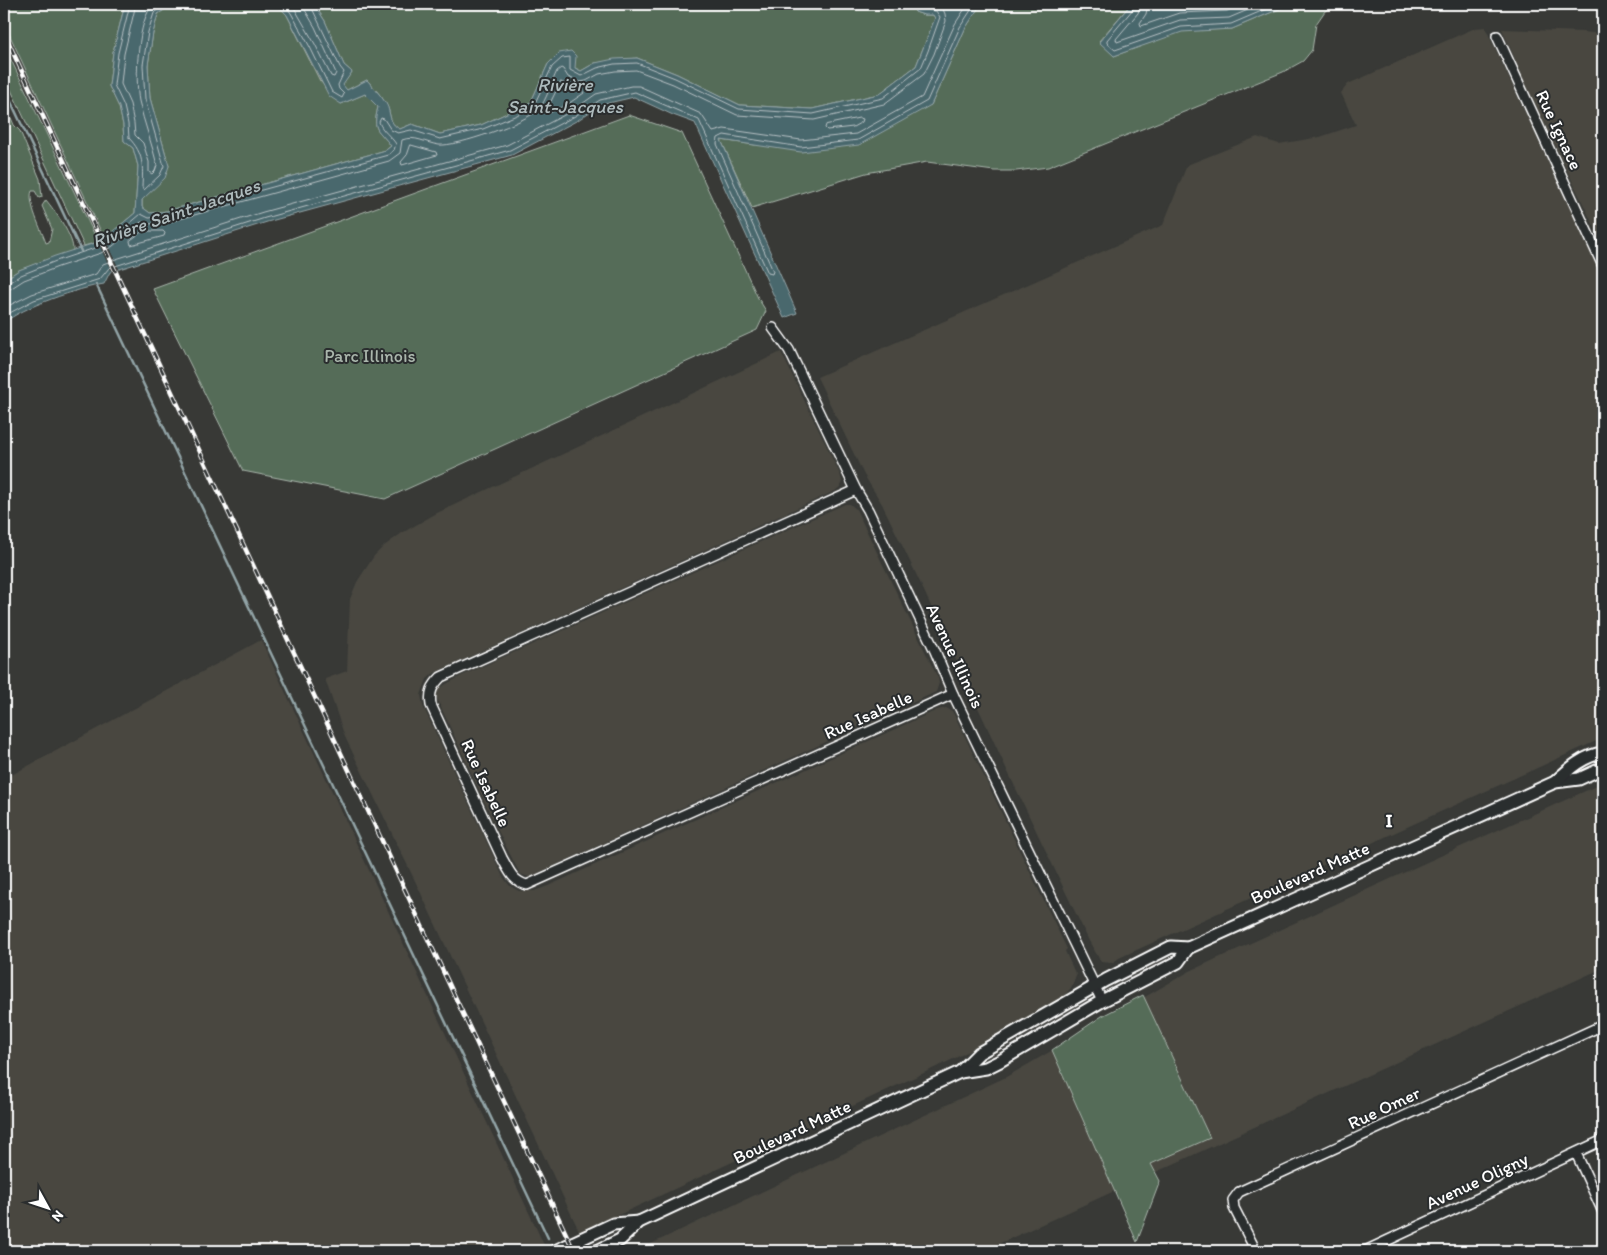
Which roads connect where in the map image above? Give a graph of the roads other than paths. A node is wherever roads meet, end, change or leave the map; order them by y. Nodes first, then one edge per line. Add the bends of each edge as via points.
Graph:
1 (1497, 36) dead end
2 (1603, 266) edge
3 (773, 328) dead end
4 (856, 490) junction
5 (953, 694) junction
6 (1603, 753) edge
7 (1603, 768) edge
8 (1555, 782) junction
9 (1188, 948) junction
10 (1095, 987) junction
11 (1102, 1001) junction
12 (1603, 1025) edge
13 (960, 1072) junction
14 (1603, 1140) edge
15 (1576, 1152) junction
16 (1603, 1212) edge
17 (640, 1222) junction
18 (555, 1251) edge
19 (597, 1251) edge
20 (1256, 1251) edge
21 (1365, 1251) edge

1 - 2 street, Rue Ignace
3 - 4 street, Avenue Illinois via 789,350
4 - 5 street, Avenue Illinois via 897,570
4 - 5 street, Rue Isabelle via 441,677 433,685 429,695 431,705 499,851 512,877 527,886
5 - 10 street, Avenue Illinois
6 - 8 main road, Boulevard Matte via 1574,764
7 - 8 main road, Boulevard Matte via 1579,779
8 - 9 main road, Boulevard Matte
9 - 10 main road, Boulevard Matte via 1171,947
9 - 11 main road, Boulevard Matte via 1178,962
10 - 11 street, Avenue Illinois
10 - 13 main road, Boulevard Matte via 979,1054
11 - 13 main road, Boulevard Matte via 986,1068
12 - 20 street, Rue Omer via 1238,1192 1232,1200 1234,1208
13 - 17 main road, Boulevard Matte
14 - 15 street, Avenue Oligny
15 - 16 street
15 - 21 street, Avenue Oligny
17 - 18 main road, Boulevard Matte via 613,1224
17 - 19 main road, Boulevard Matte via 620,1240

